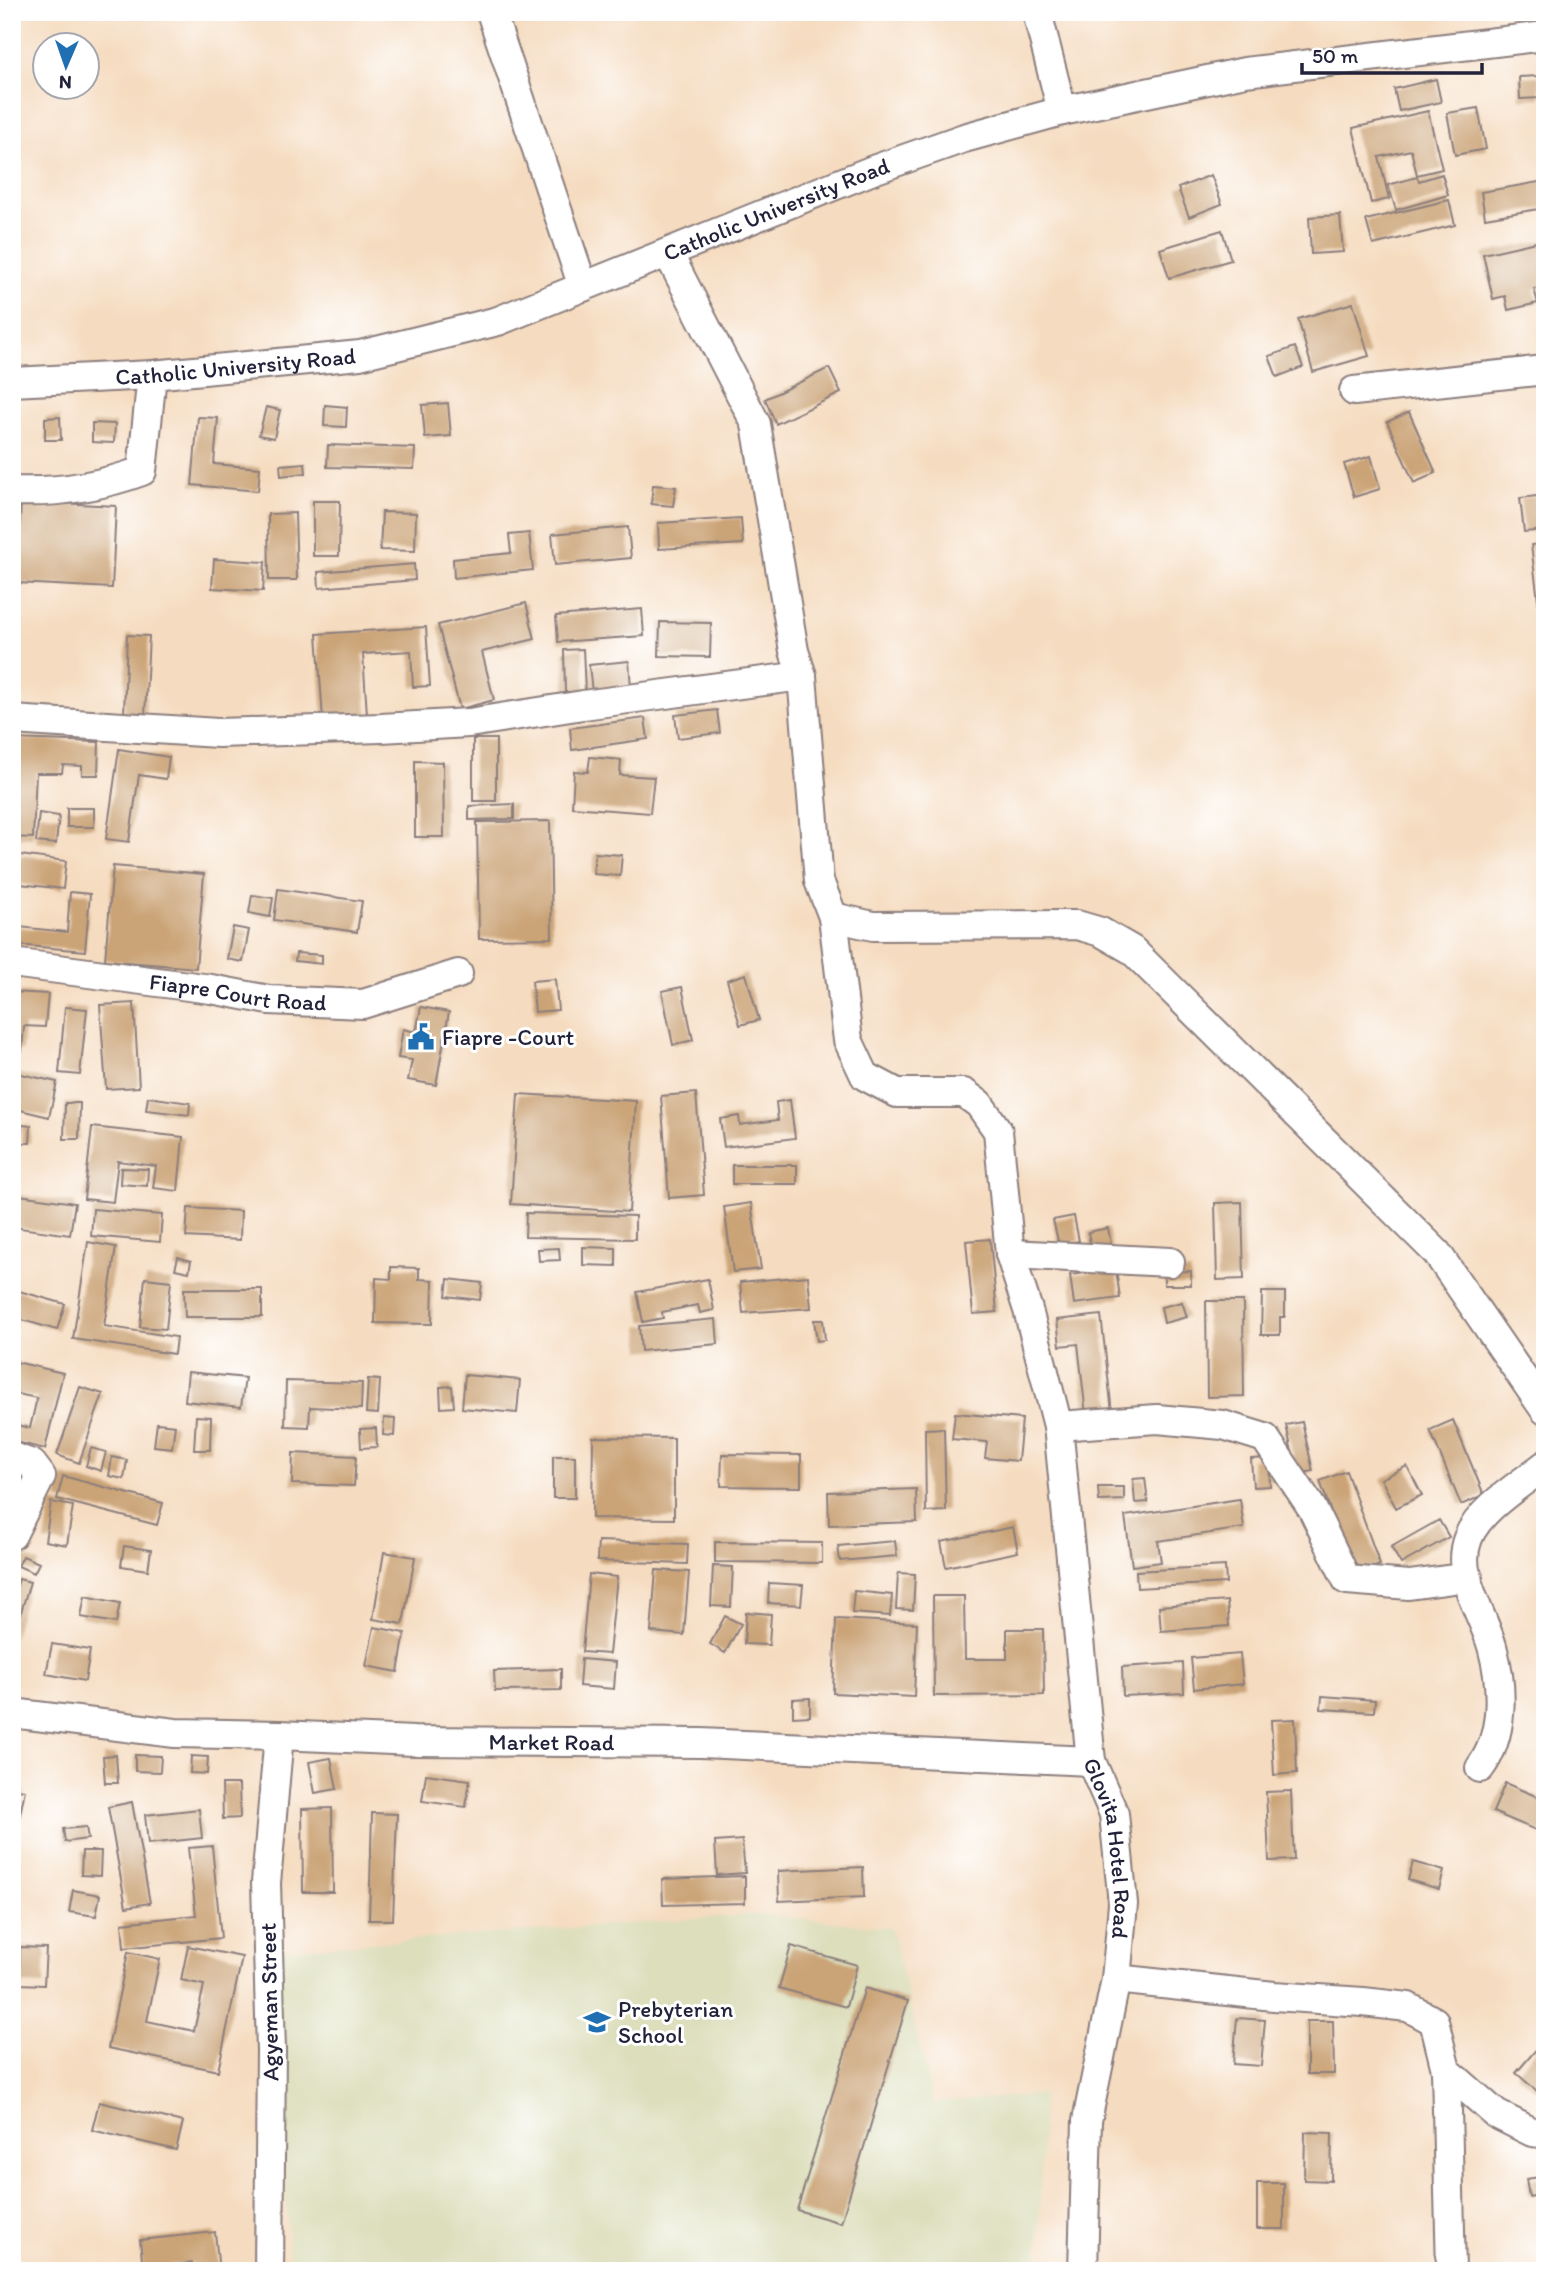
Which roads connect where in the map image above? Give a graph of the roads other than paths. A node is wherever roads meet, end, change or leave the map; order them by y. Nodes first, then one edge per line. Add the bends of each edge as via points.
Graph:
1 (491, 12) edge
2 (1037, 12) edge
3 (1545, 36) edge
4 (1062, 111) junction
5 (668, 253) junction
6 (583, 287) junction
7 (1545, 370) edge
8 (152, 375) junction
9 (12, 382) edge
10 (1354, 391) dead end
11 (12, 491) edge
12 (802, 676) junction
13 (12, 720) edge
14 (833, 918) junction
15 (12, 963) edge
16 (458, 974) dead end
17 (1010, 1254) junction
18 (1170, 1262) dead end
19 (1545, 1410) edge
20 (1058, 1426) junction
21 (12, 1457) edge
22 (1545, 1465) edge
23 (12, 1535) edge
24 (1468, 1577) junction
25 (12, 1713) edge
26 (279, 1735) junction
27 (1091, 1760) junction
28 (1480, 1768) dead end
29 (1116, 1979) junction
30 (1446, 2070) junction
31 (1545, 2134) edge
32 (269, 2271) edge
33 (1083, 2271) edge
34 (1451, 2271) edge

1 - 6 street
2 - 4 street
3 - 4 street, Catholic University Road via 1245,72
4 - 5 street, Catholic University Road via 886,166
5 - 6 street, Catholic University Road
5 - 12 street, Glovita Hotel Road via 756,424
6 - 8 street, Catholic University Road via 498,321 360,355
7 - 10 street
8 - 9 street, Catholic University Road
8 - 11 street via 142,471 115,481
12 - 13 street via 469,723 381,728 218,733
12 - 14 street, Glovita Hotel Road via 819,881
14 - 17 street, Glovita Hotel Road via 848,1040 865,1076 897,1093 964,1093 979,1104 998,1131
14 - 19 street via 873,926 1077,925 1101,932 1132,950 1437,1253
15 - 16 street, Fiapre Court Road via 269,1000 363,1004
17 - 18 street
17 - 20 street, Glovita Hotel Road
20 - 24 street via 1157,1419 1223,1425 1265,1438 1311,1508 1346,1580 1409,1585
20 - 27 street, Glovita Hotel Road
21 - 23 street via 32,1464 41,1476
22 - 24 street via 1487,1511 1468,1537
24 - 28 street via 1493,1649 1500,1707 1490,1755
25 - 26 street, Market Road via 175,1733
26 - 27 street, Market Road via 701,1743
26 - 32 street, Agyeman Street via 266,1883 271,2064
27 - 29 street, Glovita Hotel Road via 1114,1814 1123,1903
29 - 30 street via 1408,2007 1434,2021
29 - 33 street, Glovita Hotel Road via 1087,2121
30 - 31 street via 1496,2114
30 - 34 street

